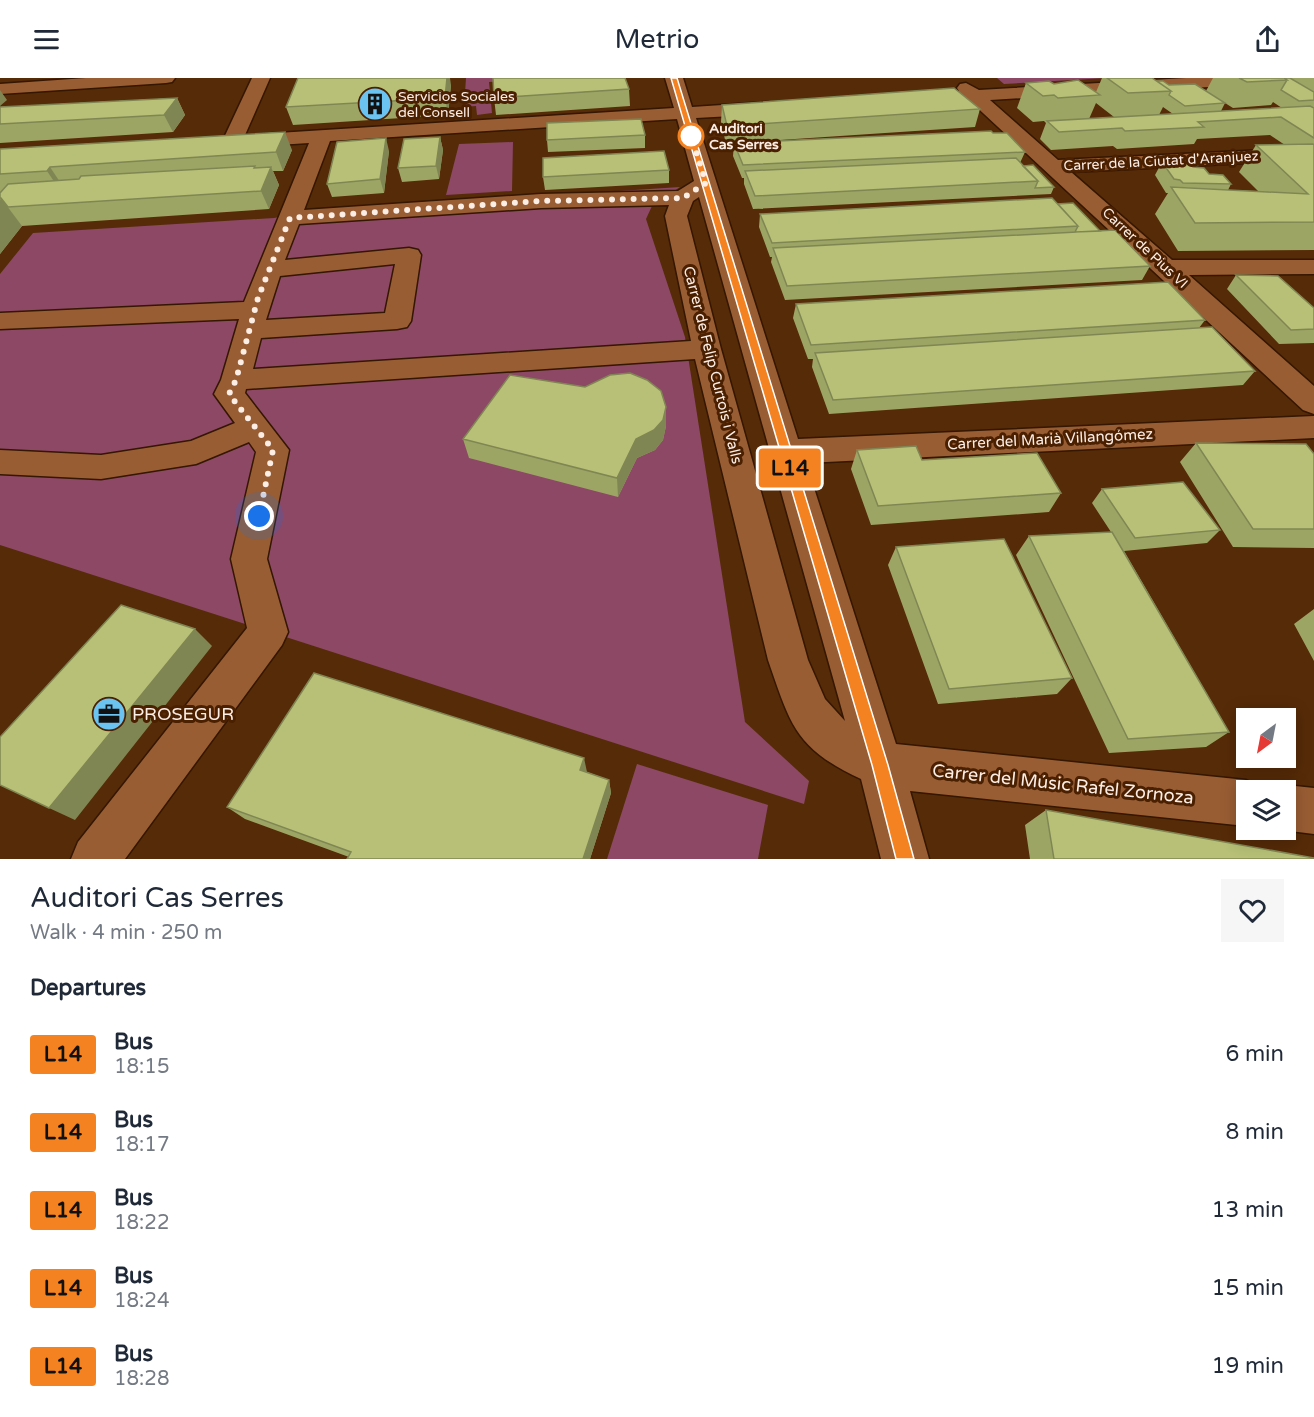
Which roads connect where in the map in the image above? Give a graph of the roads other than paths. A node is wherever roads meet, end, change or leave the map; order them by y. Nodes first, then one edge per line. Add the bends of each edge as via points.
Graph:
1 (166, 78) edge
2 (261, 78) edge
3 (1276, 78) edge
4 (88, 81) edge
5 (683, 86) edge
6 (967, 88) junction
7 (0, 89) edge
8 (755, 93) dead end
9 (903, 100) edge
10 (786, 107) edge
11 (739, 110) junction
12 (685, 114) junction
13 (322, 136) junction
14 (232, 142) junction
15 (209, 143) edge
16 (1266, 156) edge
17 (1056, 166) junction
18 (694, 190) junction
19 (290, 218) junction
20 (1314, 267) edge
21 (270, 268) junction
22 (1168, 268) junction
23 (252, 320) junction
24 (0, 321) edge
25 (707, 349) junction
26 (236, 380) junction
27 (1314, 403) edge
28 (255, 427) junction
29 (1314, 427) edge
30 (785, 452) junction
31 (0, 462) edge
32 (880, 765) junction
33 (1236, 802) edge
34 (1296, 809) edge
35 (1314, 811) edge
36 (95, 859) edge
37 (905, 859) edge

1 - 4 street
2 - 14 street
3 - 6 street
4 - 7 street
5 - 12 street, Carrer de Felip Curtois i Valls
6 - 9 street
6 - 17 street, Carrer de Pius VI
8 - 11 street
10 - 11 street
11 - 12 street
12 - 13 street
12 - 18 street, Carrer de Felip Curtois i Valls
13 - 14 street
13 - 19 street
14 - 15 street
16 - 17 street, Carrer de la Ciutat d'Aranjuez
17 - 22 street, Carrer de Pius VI
18 - 19 street
18 - 25 street, Carrer de Felip Curtois i Valls via 676,216
18 - 30 street, Carrer de Felip Curtois i Valls
19 - 21 street
20 - 22 street
21 - 23 street
21 - 23 street via 409,255 396,321
22 - 27 street, Carrer de Pius VI
23 - 24 street
23 - 26 street
25 - 26 street
25 - 32 street, Carrer de Felip Curtois i Valls via 788,660 804,702 824,731 852,753
26 - 28 street via 229,394
28 - 31 street via 196,452 101,468
28 - 36 street via 273,450 249,559 268,632
29 - 30 street, Carrer del Marià Villangómez
30 - 32 street, Carrer de Felip Curtois i Valls
32 - 33 street, Carrer del Músic Rafel Zornoza
32 - 37 street, Carrer de Felip Curtois i Valls
34 - 35 street

